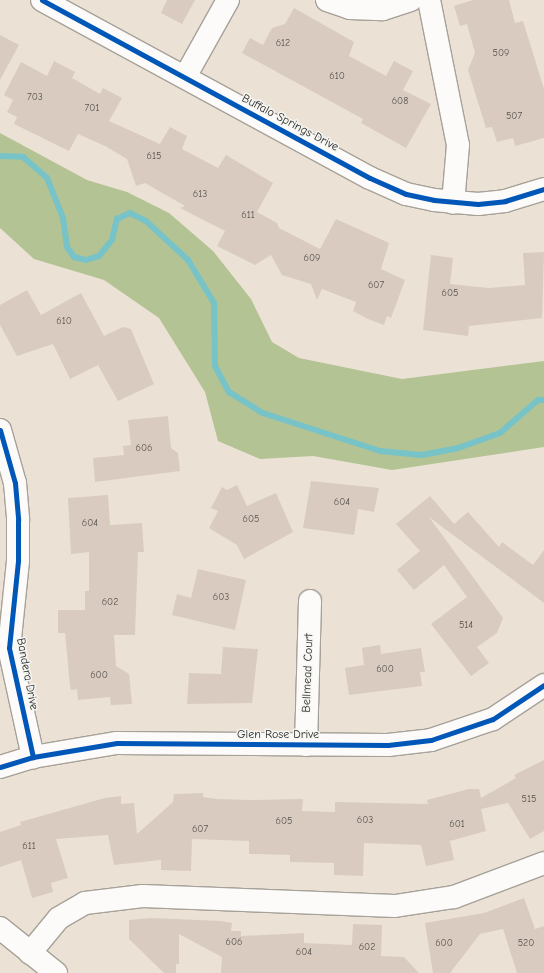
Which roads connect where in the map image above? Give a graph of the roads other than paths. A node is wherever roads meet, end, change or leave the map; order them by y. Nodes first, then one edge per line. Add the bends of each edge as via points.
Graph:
1 (42, 0) edge
2 (228, 0) edge
3 (327, 0) edge
4 (411, 0) edge
5 (429, 0) edge
6 (185, 78) junction
7 (544, 189) edge
8 (453, 203) junction
9 (0, 430) edge
10 (310, 601) dead end
11 (4, 648) edge
12 (544, 685) edge
13 (306, 745) junction
14 (33, 757) junction
15 (0, 767) edge
16 (544, 863) edge
17 (0, 928) edge
18 (30, 953) junction
19 (56, 973) edge

1 - 6 street, Buffalo Springs Drive
2 - 6 street
3 - 4 street via 350,8 383,9
5 - 8 street via 458,145
6 - 8 street, Buffalo Springs Drive via 370,178 406,194
7 - 8 street, Buffalo Springs Drive via 505,200
9 - 11 street, Bandera Drive via 15,483 18,520 18,561
10 - 13 street, Bellmead Court
11 - 14 street, Bandera Drive
12 - 13 street, Glen Rose Drive via 493,719 431,740 388,745
13 - 14 street, Glen Rose Drive via 117,743
14 - 15 street, Glen Rose Drive
16 - 18 street via 454,897 395,906 143,896 85,903 59,918
17 - 18 street
18 - 19 street

